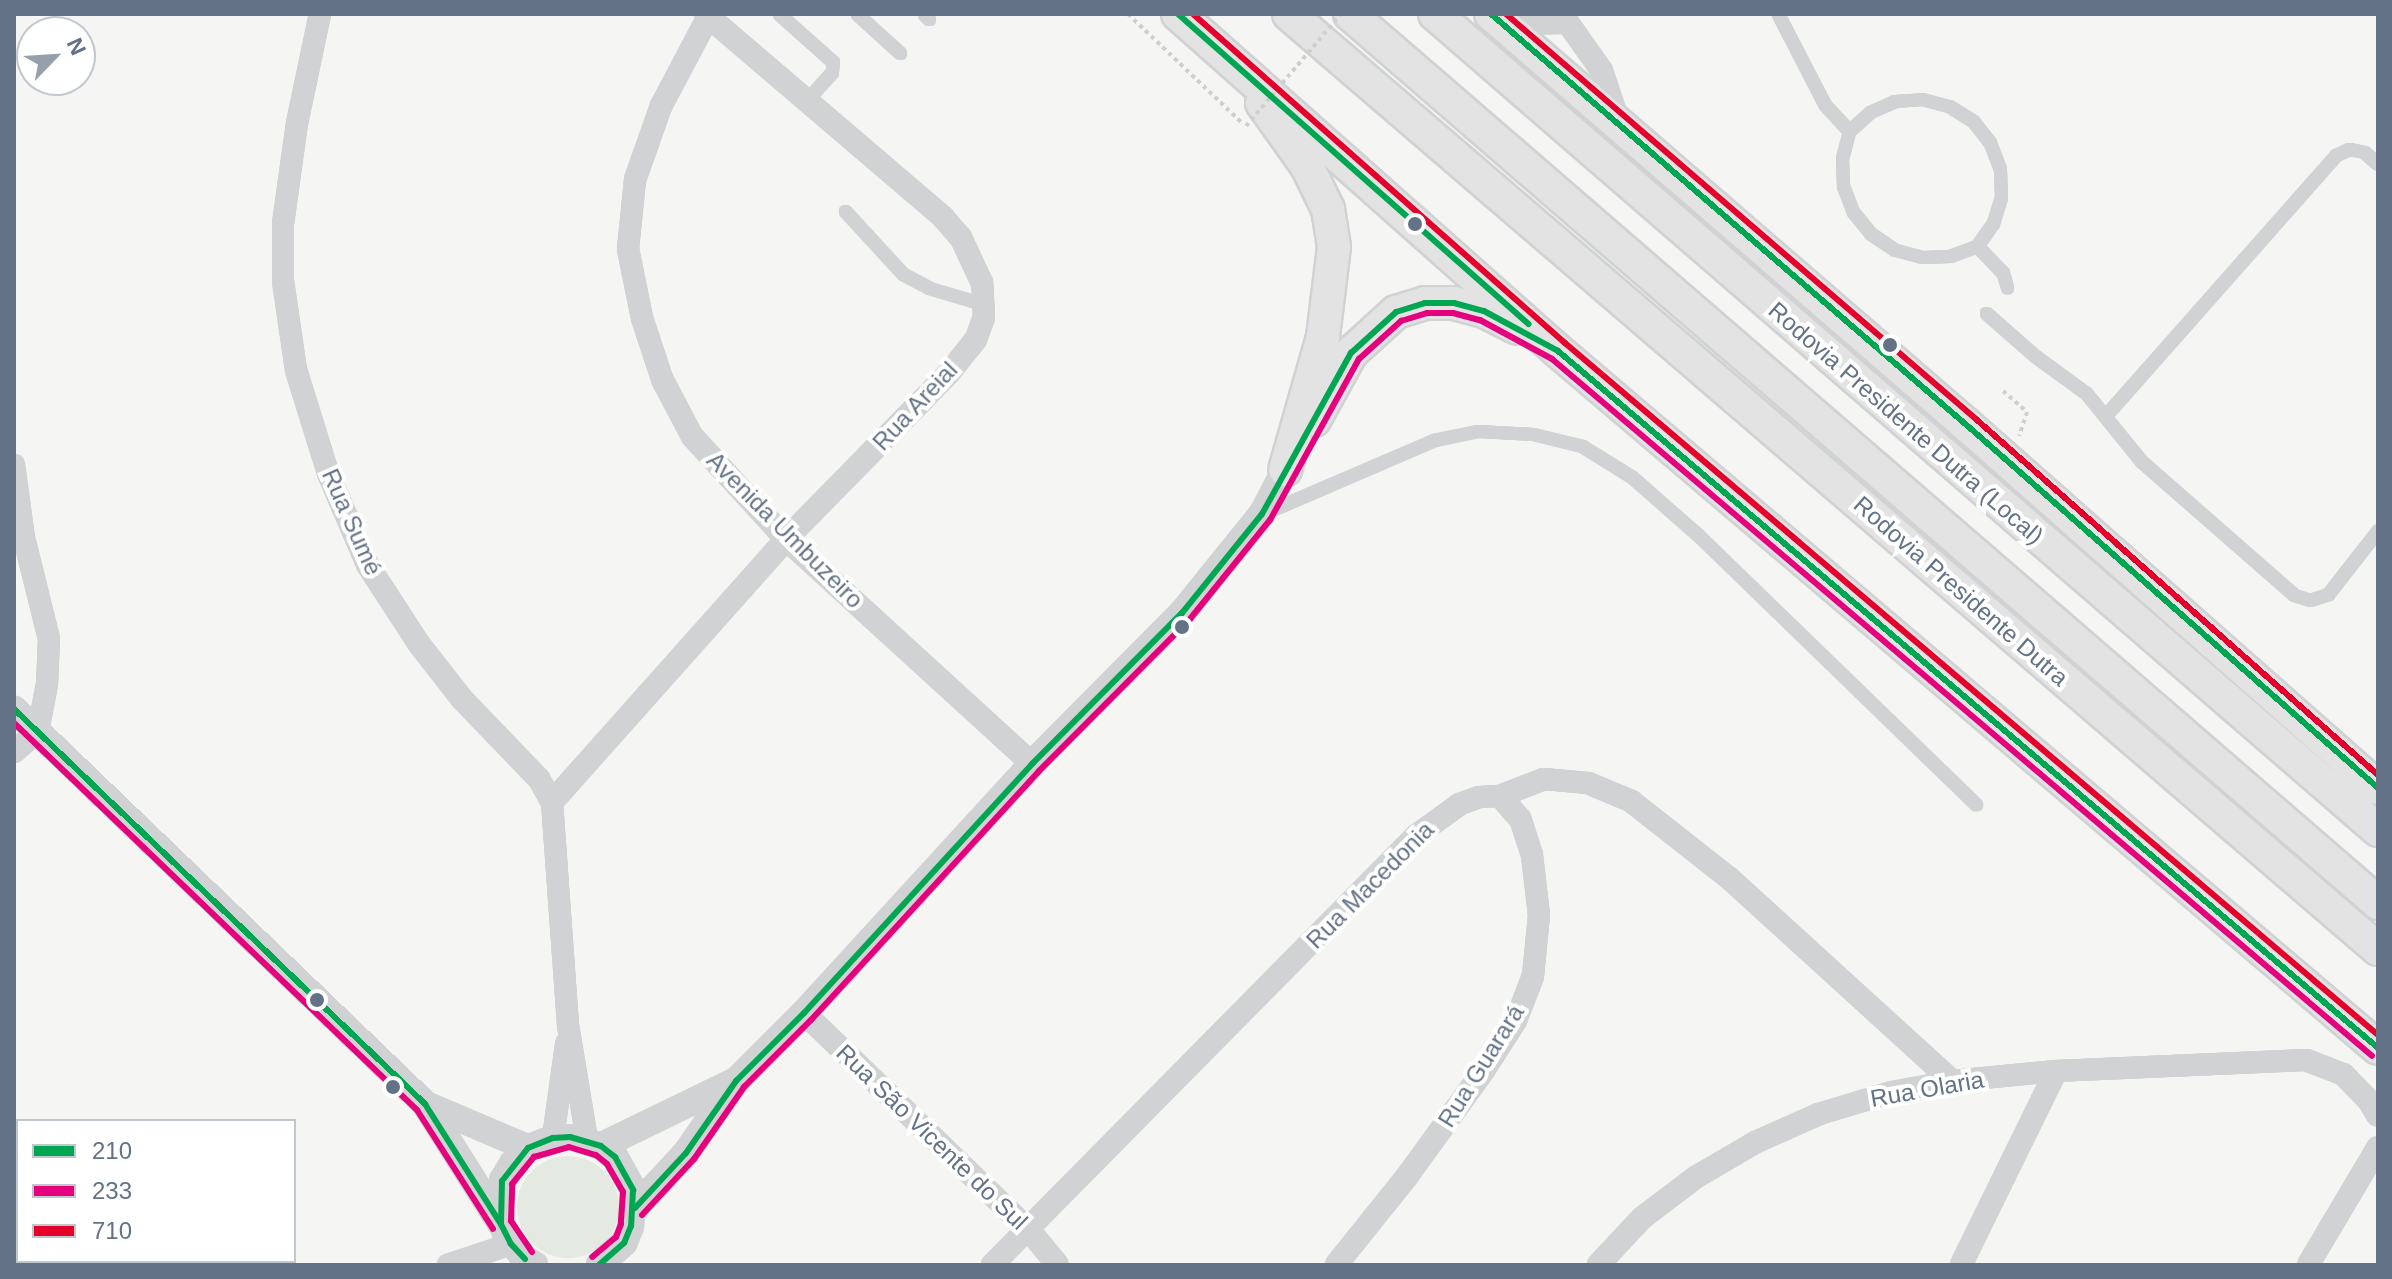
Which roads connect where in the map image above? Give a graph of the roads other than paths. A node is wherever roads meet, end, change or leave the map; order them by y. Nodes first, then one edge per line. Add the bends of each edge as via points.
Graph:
1 (320, 14) edge
2 (779, 14) edge
3 (857, 14) edge
4 (1178, 14) edge
5 (1289, 14) edge
6 (1350, 14) edge
7 (1435, 14) edge
8 (1778, 14) edge
9 (707, 16) edge
10 (1497, 19) edge
11 (1571, 19) edge
12 (900, 53) dead end
13 (1232, 63) junction
14 (806, 101) junction
15 (1621, 127) junction
16 (1849, 131) junction
17 (2378, 164) edge
18 (845, 211) dead end
19 (1977, 246) junction
20 (2007, 287) dead end
21 (983, 304) junction
22 (1986, 313) dead end
23 (1558, 351) junction
24 (2105, 416) junction
25 (14, 465) edge
26 (1285, 470) junction
27 (1262, 514) junction
28 (2378, 530) edge
29 (786, 539) junction
30 (14, 709) edge
31 (38, 731) junction
32 (14, 752) edge
33 (1032, 764) junction
34 (2378, 788) edge
35 (1500, 796) junction
36 (552, 802) junction
37 (1976, 804) dead end
38 (2378, 830) edge
39 (2378, 903) edge
40 (2378, 949) edge
41 (804, 1013) junction
42 (568, 1025) junction
43 (2378, 1048) edge
44 (2056, 1071) junction
45 (736, 1081) junction
46 (1952, 1081) junction
47 (425, 1104) junction
48 (2378, 1116) edge
49 (553, 1138) junction
50 (594, 1143) junction
51 (2378, 1147) edge
52 (528, 1148) junction
53 (635, 1208) junction
54 (1029, 1230) junction
55 (506, 1234) junction
56 (448, 1265) edge
57 (535, 1265) edge
58 (599, 1265) edge
59 (992, 1265) edge
60 (1058, 1265) edge
61 (1336, 1265) edge
62 (1598, 1265) edge
63 (1961, 1265) edge
64 (2308, 1265) edge

1 - 36 street, Rua Sumé via 283,224 283,281 296,370 328,473 367,564 419,644 462,699 539,779
2 - 14 lane via 833,62 832,72
3 - 12 lane
4 - 13 highway
5 - 40 highway, Rodovia Presidente Dutra
6 - 39 highway, Rodovia Presidente Dutra
7 - 38 highway, Rodovia Presidente Dutra (Local)
8 - 16 lane via 1825,105
9 - 14 street, Rua Areial
9 - 29 street, Avenida Umbuzeiro via 661,106 640,165 628,249 662,379 692,436
10 - 11 street
10 - 15 highway
11 - 15 street via 1602,71
13 - 23 highway
13 - 26 highway via 1307,166 1328,209 1334,247 1323,337
14 - 21 street, Rua Areial via 943,217 961,238 982,283
15 - 34 highway
16 - 19 lane via 1842,158 1843,186 1853,212 1871,234 1895,250 1922,257 1950,256
16 - 19 lane via 1870,112 1895,101 1922,99 1949,106 1973,121 1990,143 2001,197 1993,223
17 - 24 lane via 2364,152 2349,149 2336,155
18 - 21 lane via 903,274
19 - 20 lane via 2003,273
21 - 29 street, Rua Areial via 976,339 949,373
22 - 24 lane via 2086,393
23 - 26 highway via 1484,311 1454,303 1425,303 1396,312 1351,353
23 - 43 highway
24 - 28 lane via 2141,461 2294,595 2310,600 2328,594
25 - 31 street via 24,538 49,639
26 - 27 street
27 - 33 street via 1182,613
27 - 37 lane via 1434,440 1478,431 1533,434 1582,446 1632,477 1698,535
29 - 33 street, Avenida Umbuzeiro
29 - 36 street, Rua Areial
30 - 31 street
31 - 32 street
31 - 47 street
33 - 41 street
35 - 46 street, Rua Macedonia via 1544,779 1588,783 1631,801 1729,878
35 - 54 street, Rua Macedonia via 1460,804 1417,835
35 - 61 street, Rua Guarará via 1520,819 1532,855 1539,915 1533,976 1516,1020 1484,1070
36 - 42 street
41 - 45 street
41 - 54 street, Rua São Vicente do Sul
42 - 49 street
42 - 50 street
44 - 46 street, Rua Olaria
44 - 48 street, Rua Olaria via 2306,1060 2343,1074
44 - 63 street
45 - 50 street
45 - 53 street via 686,1153
46 - 62 street, Rua Olaria via 1819,1114 1756,1142 1696,1177 1642,1218
47 - 52 street
47 - 55 street
49 - 50 street
49 - 52 street
50 - 53 street via 626,1172
51 - 64 street
52 - 55 street via 502,1181 499,1202
53 - 58 street via 624,1243
54 - 59 street, Rua Macedonia
54 - 60 street, Rua São Vicente do Sul
55 - 56 street
55 - 57 street

